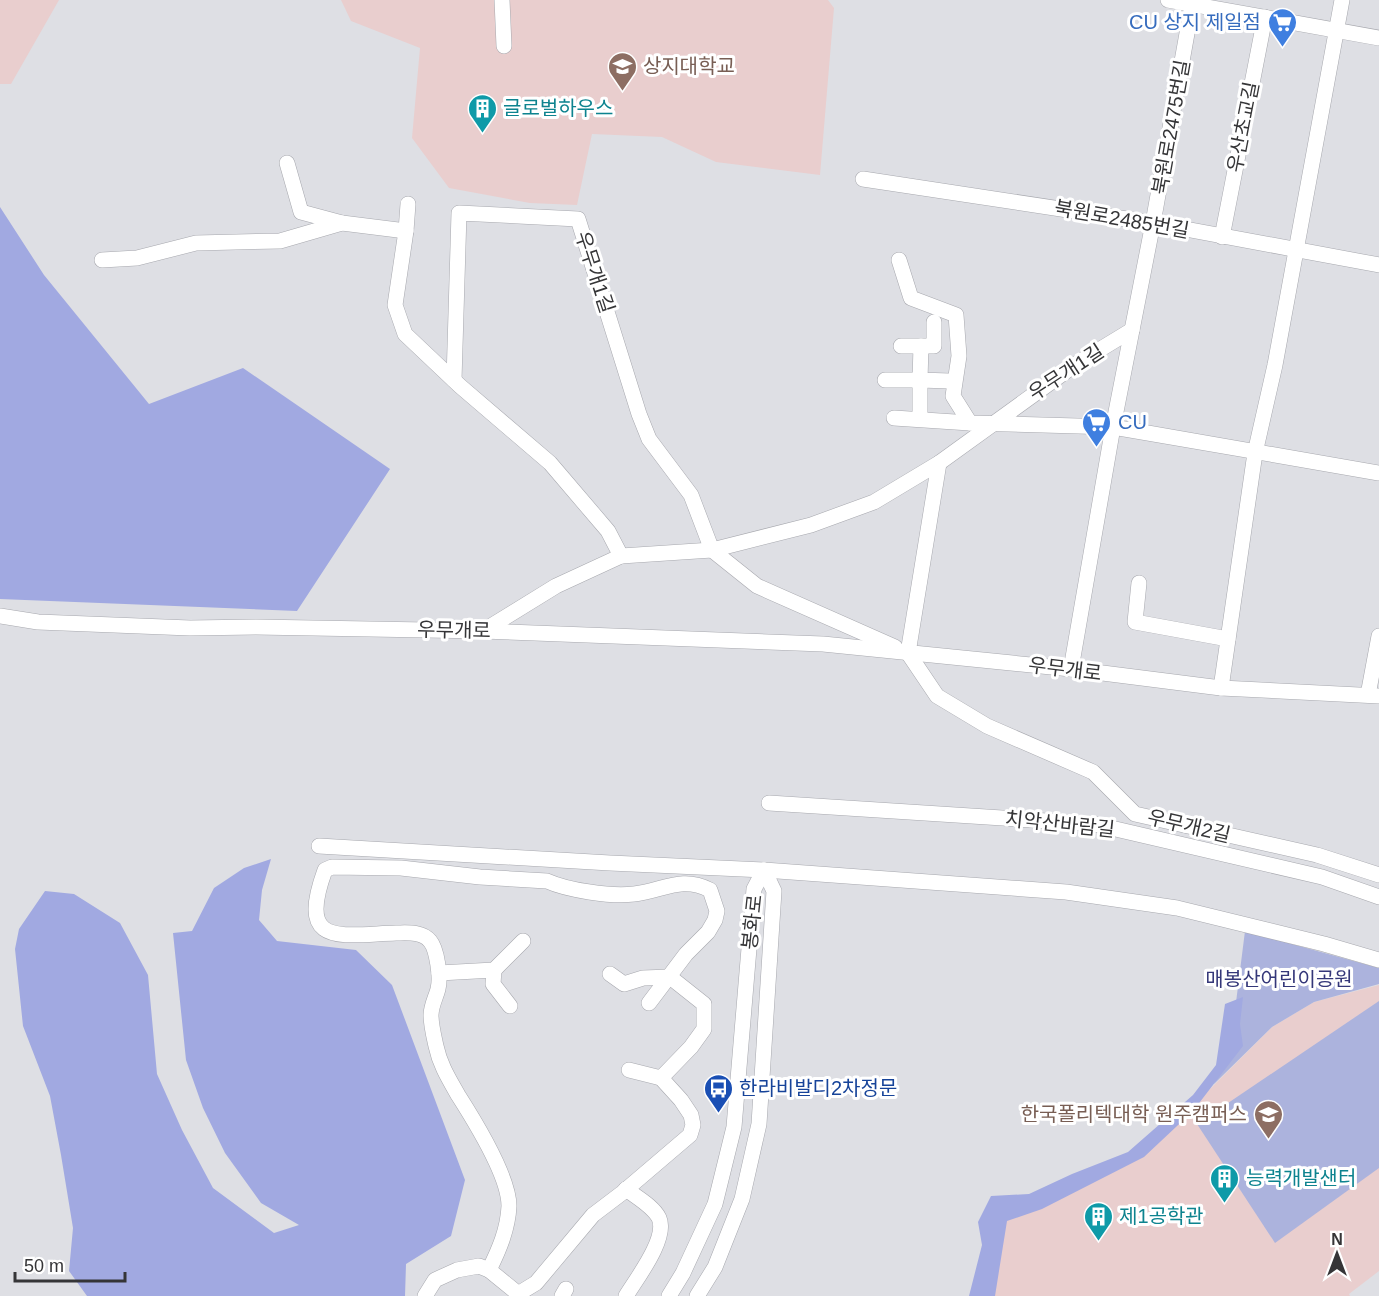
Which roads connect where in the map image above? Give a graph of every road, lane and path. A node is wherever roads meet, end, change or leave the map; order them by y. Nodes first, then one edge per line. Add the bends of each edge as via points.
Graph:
1 (502, 0) edge
2 (1168, 0) edge
3 (1342, 0) edge
4 (1193, 2) edge
5 (1264, 17) junction
6 (1337, 30) junction
7 (1379, 38) edge
8 (504, 46) dead end
9 (287, 163) dead end
10 (863, 179) dead end
11 (408, 204) dead end
12 (342, 223) junction
13 (1153, 224) junction
14 (406, 231) junction
15 (1222, 237) junction
16 (1295, 250) junction
17 (102, 261) dead end
18 (899, 261) dead end
19 (1379, 266) edge
20 (934, 322) dead end
21 (1132, 330) junction
22 (901, 346) dead end
23 (921, 346) junction
24 (454, 380) junction
25 (885, 380) dead end
26 (920, 380) junction
27 (949, 381) dead end
28 (894, 418) dead end
29 (920, 418) junction
30 (970, 423) junction
31 (992, 423) junction
32 (1113, 427) junction
33 (1256, 453) junction
34 (939, 463) junction
35 (1379, 473) edge
36 (712, 550) junction
37 (621, 556) junction
38 (1139, 583) dead end
39 (0, 616) edge
40 (483, 630) junction
41 (1379, 636) edge
42 (1228, 639) junction
43 (908, 653) junction
44 (1071, 669) junction
45 (1221, 688) junction
46 (1373, 696) edge
47 (769, 803) dead end
48 (319, 846) dead end
49 (764, 870) junction
50 (1379, 875) edge
51 (1379, 897) edge
52 (524, 941) dead end
53 (1379, 960) edge
54 (494, 970) junction
55 (439, 973) junction
56 (610, 974) dead end
57 (670, 977) junction
58 (649, 1003) dead end
59 (510, 1006) dead end
60 (629, 1070) dead end
61 (661, 1078) junction
62 (626, 1190) junction
63 (489, 1270) junction
64 (520, 1295) edge
65 (425, 1296) edge
66 (626, 1296) edge
67 (669, 1296) edge
68 (697, 1296) edge

1 - 8 street
2 - 4 street
3 - 6 street
4 - 5 street
4 - 13 street, 북원로2475번길
5 - 6 street
5 - 15 street, 우산초교길
6 - 7 street
6 - 16 street
9 - 12 street via 301,212
10 - 13 street, 북원로2485번길
11 - 14 street
12 - 14 street
12 - 17 street via 280,241 196,243 137,258
13 - 15 street, 북원로2485번길
13 - 21 street, 북원로2475번길
14 - 24 street via 395,304 405,334
15 - 16 street, 북원로2485번길
16 - 19 street, 북원로2485번길
16 - 33 street
18 - 30 street via 911,298 956,315 959,356 953,396
20 - 23 street via 934,346
21 - 31 street, 우무개1길
21 - 32 street, 북원로2475번길
22 - 23 street
23 - 26 street
24 - 36 street, 우무개1길 via 459,213 578,219 649,440 692,495
24 - 37 street via 550,463 608,531
25 - 26 street
26 - 27 street
26 - 29 street
28 - 29 street
29 - 30 street
30 - 31 street
31 - 32 street
31 - 34 street, 우무개1길
32 - 33 street
32 - 44 street, 북원로2475번길
33 - 35 street
33 - 42 street
34 - 36 street, 우무개1길 via 874,502 811,525
34 - 43 street
36 - 37 street
36 - 43 street via 757,586
37 - 40 street via 556,586
38 - 42 street via 1135,622
39 - 40 street, 우무개로 via 38,622 190,628
40 - 43 street, 우무개로 via 822,644
41 - 46 street, 우무개로
42 - 45 street
43 - 44 street, 우무개로
43 - 50 street, 우무개2길 via 937,696 987,726 1093,772 1135,814 1317,855
44 - 45 street, 우무개로
45 - 46 street, 우무개로
47 - 51 street, 치악산바람길 via 1094,825 1322,877
48 - 49 street
49 - 53 street via 1066,892 1177,908
49 - 67 street, 봉화로 via 754,889 734,1127 715,1204
49 - 68 street, 봉화로 via 774,891 759,1124 742,1199 715,1267
52 - 54 street
54 - 55 street
54 - 59 street via 493,984
55 - 57 street via 431,941 423,935 345,935 320,926 316,900 325,870 401,868 547,881 582,891 631,894 681,883 698,884 710,890 716,920
55 - 63 street via 439,987 430,1013 436,1048 447,1079 492,1154 509,1205 500,1250
56 - 57 street via 624,984 643,978
57 - 58 street
57 - 61 street via 704,1004 704,1029
60 - 61 street
61 - 62 street via 691,1115 690,1135
62 - 64 street via 593,1215 536,1283
62 - 66 street via 650,1207 659,1218 660,1227 659,1241
63 - 64 street
63 - 65 street via 479,1266 457,1270 435,1280

